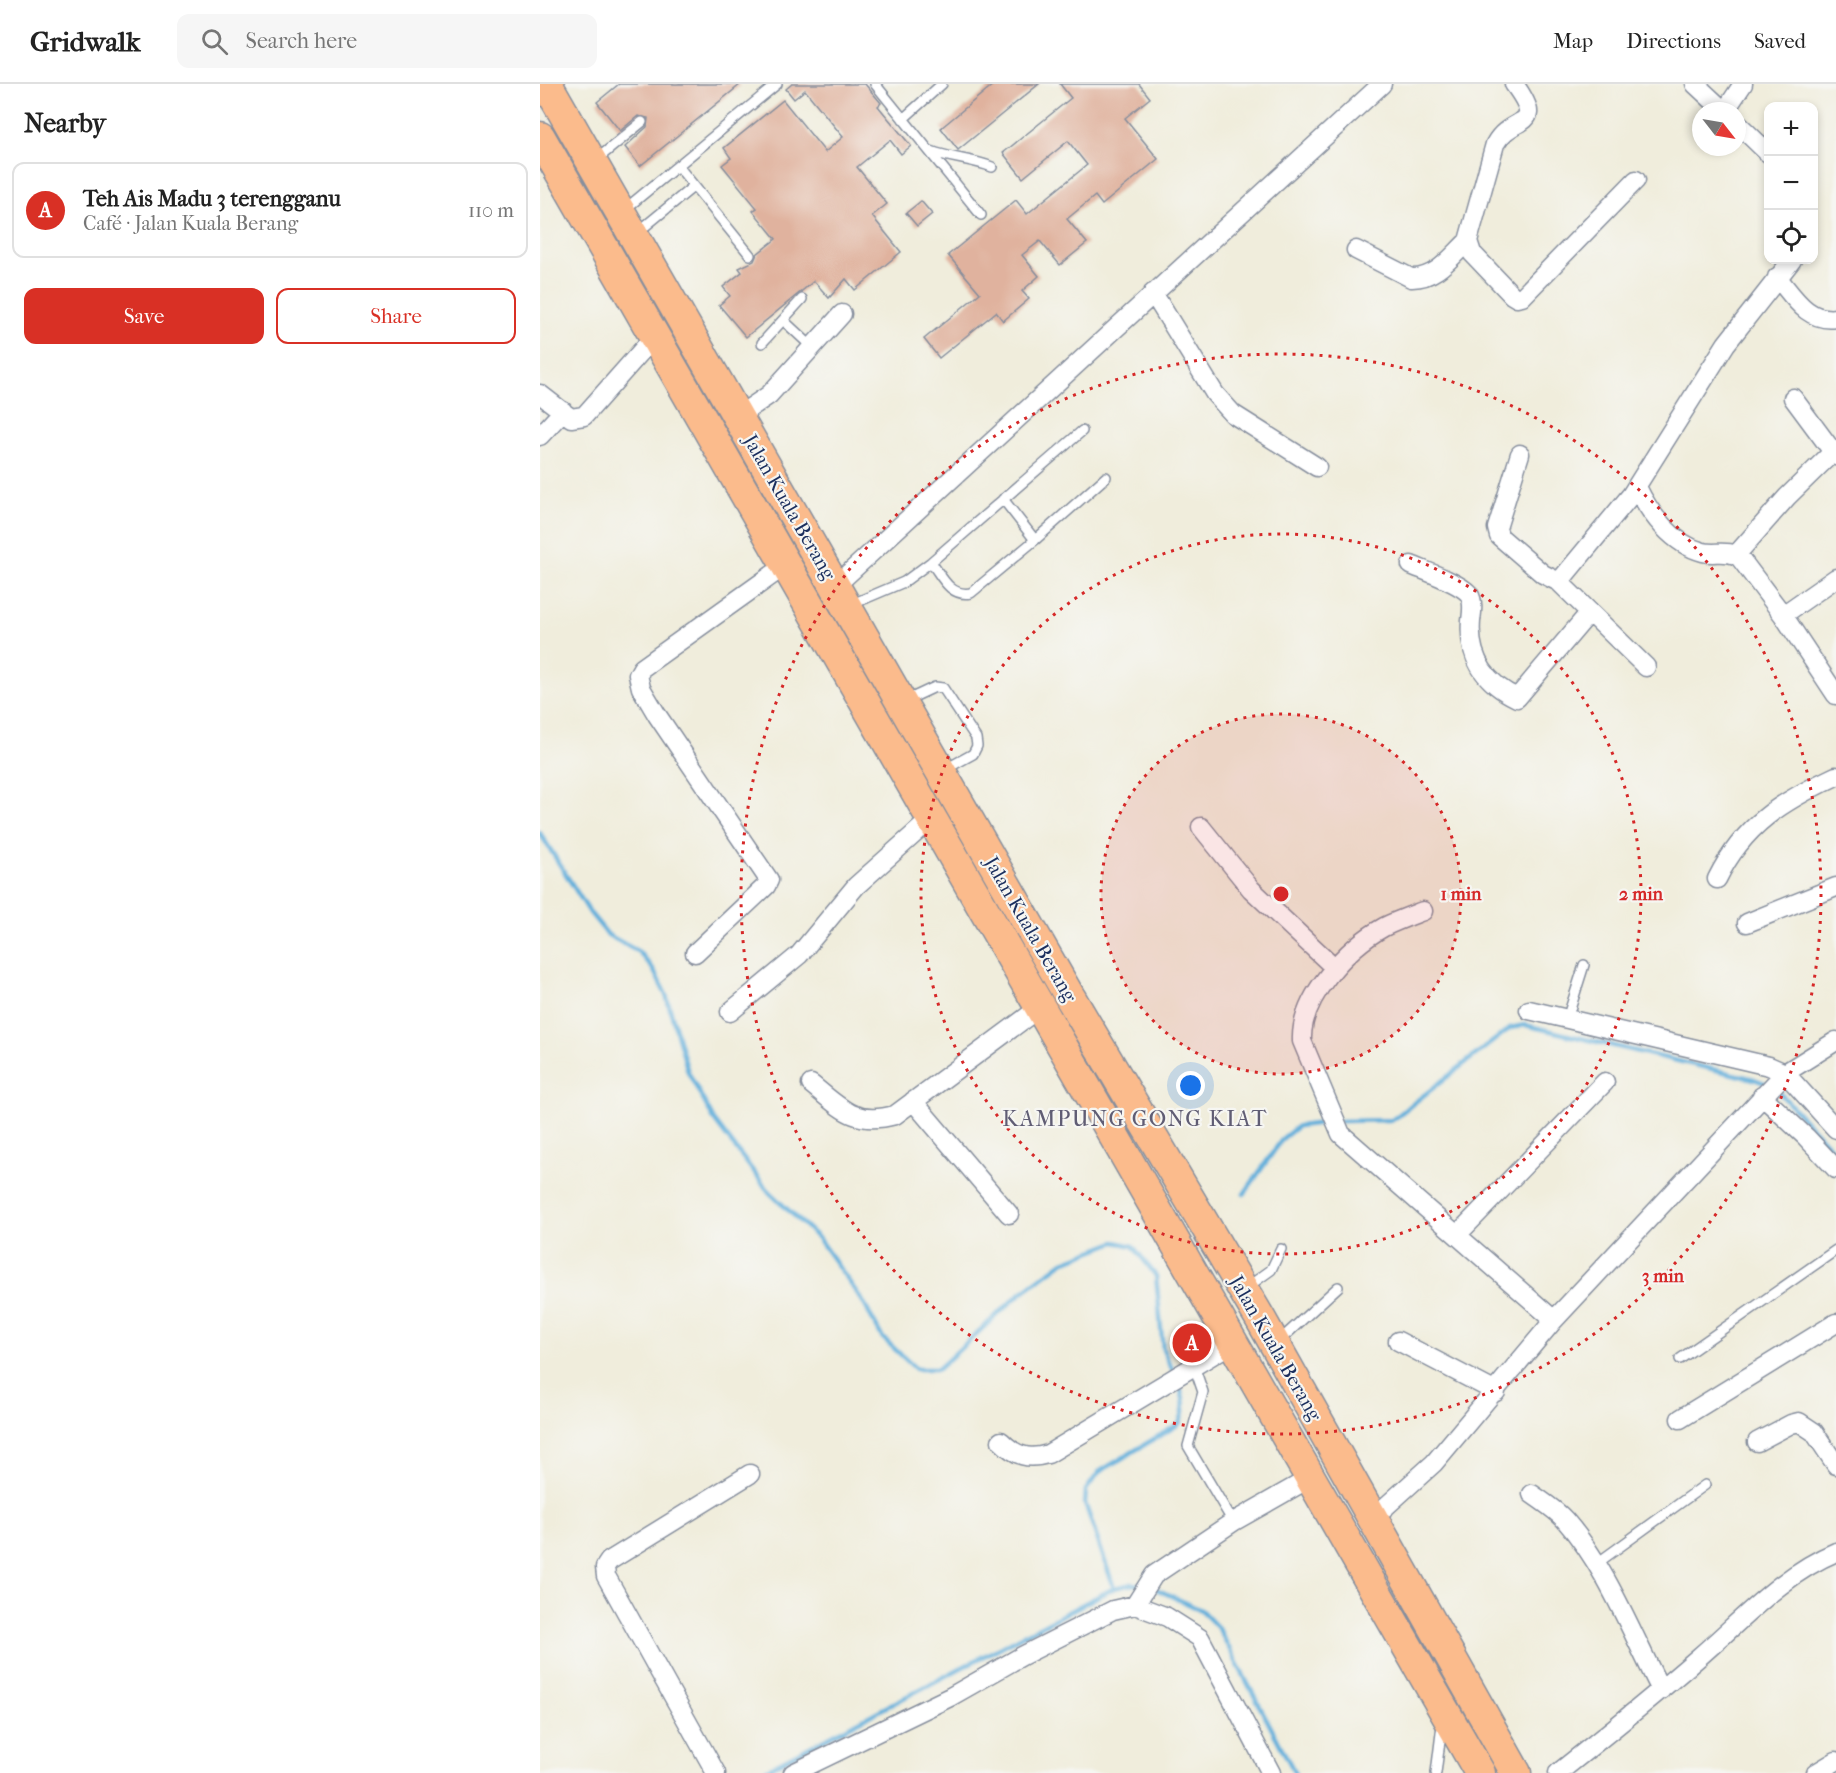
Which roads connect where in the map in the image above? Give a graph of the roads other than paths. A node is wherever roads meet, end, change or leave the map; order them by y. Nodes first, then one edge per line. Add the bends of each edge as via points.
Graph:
1 (547, 84) edge
2 (875, 84) edge
3 (942, 84) edge
4 (1514, 84) edge
5 (1695, 84) edge
6 (1743, 84) edge
7 (773, 85) edge
8 (1374, 87) edge
9 (1714, 102) edge
10 (1730, 102) edge
11 (903, 119) junction
12 (642, 122) dead end
13 (1746, 132) edge
14 (540, 137) edge
15 (1764, 149) edge
16 (929, 150) junction
17 (592, 164) junction
18 (678, 166) junction
19 (992, 167) dead end
20 (1636, 180) dead end
21 (694, 186) junction
22 (981, 215) dead end
23 (627, 224) junction
24 (1468, 241) junction
25 (1356, 250) dead end
26 (750, 255) dead end
27 (1788, 264) edge
28 (1777, 277) junction
29 (1153, 293) junction
30 (802, 299) dead end
31 (842, 314) dead end
32 (1836, 318) edge
33 (783, 320) junction
34 (654, 337) junction
35 (762, 343) dead end
36 (812, 347) junction
37 (540, 394) edge
38 (1792, 398) dead end
39 (563, 411) junction
40 (738, 416) junction
41 (1082, 432) dead end
42 (540, 436) edge
43 (1520, 454) dead end
44 (1835, 454) edge
45 (1317, 467) dead end
46 (1106, 477) dead end
47 (1637, 487) junction
48 (1004, 499) junction
49 (1035, 540) junction
50 (1736, 555) junction
51 (931, 562) junction
52 (786, 565) junction
53 (1411, 565) dead end
54 (1836, 578) edge
55 (1559, 582) junction
56 (842, 596) junction
57 (1590, 612) junction
58 (1782, 615) junction
59 (1646, 667) dead end
60 (1836, 695) edge
61 (903, 702) junction
62 (944, 774) junction
63 (1836, 776) edge
64 (931, 819) junction
65 (1201, 827) dead end
66 (1717, 879) dead end
67 (1836, 887) edge
68 (1423, 911) dead end
69 (1747, 923) dead end
70 (695, 953) dead end
71 (1584, 966) dead end
72 (1334, 967) junction
73 (1039, 1008) junction
74 (1529, 1010) dead end
75 (730, 1012) dead end
76 (1567, 1019) junction
77 (1836, 1041) edge
78 (1782, 1076) junction
79 (1605, 1082) dead end
80 (811, 1084) dead end
81 (1764, 1094) junction
82 (913, 1101) junction
83 (1836, 1129) edge
84 (1836, 1169) edge
85 (1009, 1214) dead end
86 (1457, 1235) junction
87 (1281, 1249) dead end
88 (1836, 1250) edge
89 (1338, 1287) dead end
90 (1244, 1290) junction
91 (1554, 1320) junction
92 (1836, 1323) edge
93 (1398, 1341) dead end
94 (1234, 1342) junction
95 (1275, 1345) junction
96 (1680, 1359) dead end
97 (1188, 1370) junction
98 (1497, 1392) junction
99 (1680, 1419) dead end
100 (1001, 1442) dead end
101 (1757, 1442) dead end
102 (1836, 1465) edge
103 (750, 1474) dead end
104 (1312, 1477) junction
105 (1705, 1485) dead end
106 (1532, 1494) dead end
107 (1373, 1518) junction
108 (1233, 1522) junction
109 (1836, 1552) edge
110 (1596, 1564) junction
111 (1136, 1601) junction
112 (1661, 1690) junction
113 (1444, 1711) junction
114 (1836, 1761) edge
115 (1267, 1771) edge
116 (716, 1773) edge
117 (793, 1773) edge
118 (1436, 1773) edge
119 (1480, 1773) edge
120 (1516, 1773) edge
121 (1558, 1773) edge
122 (1816, 1773) edge

1 - 17 highway, Jalan Kuala Berang
2 - 11 lane
3 - 11 lane
4 - 24 street via 1529,112 1525,120 1500,135 1495,144
5 - 9 street
6 - 10 street
7 - 18 lane
8 - 29 street
11 - 16 lane
12 - 17 lane
13 - 15 street
14 - 34 highway, Jalan Kuala Berang via 553,169
16 - 19 lane
16 - 22 lane
17 - 23 highway, Jalan Kuala Berang
18 - 21 lane
18 - 23 lane
20 - 24 street via 1522,297 1512,295 1472,253
21 - 23 lane
21 - 26 lane
23 - 40 highway, Jalan Kuala Berang
24 - 25 street via 1421,279 1411,278
27 - 28 street
28 - 32 street via 1805,310 1823,319
28 - 47 street via 1726,344
29 - 45 street via 1215,394 1233,414
29 - 56 street
30 - 33 lane
31 - 36 street
33 - 35 lane
33 - 36 lane
34 - 39 street via 591,411 578,419
34 - 52 highway, Jalan Kuala Berang
36 - 40 street via 769,395
37 - 39 street
38 - 44 street
39 - 42 street
40 - 56 highway, Jalan Kuala Berang
41 - 48 lane
43 - 55 street via 1497,528 1498,537 1543,574
44 - 50 street via 1787,497
46 - 49 lane
47 - 50 street via 1649,511 1690,547 1704,553
47 - 55 street
48 - 49 lane
48 - 51 lane
49 - 51 lane via 971,593 961,595 953,591
50 - 58 street
51 - 56 lane via 904,582
52 - 64 highway, Jalan Kuala Berang
52 - 70 street via 642,668 638,675 657,715 769,880 736,917
53 - 57 street via 1469,595 1472,646 1478,667 1493,683 1517,698
54 - 58 street
55 - 57 street
56 - 61 highway, Jalan Kuala Berang
57 - 59 street
58 - 60 street
61 - 62 highway, Jalan Kuala Berang
61 - 62 lane via 927,690 943,688 976,738 978,746 973,754
62 - 64 highway via 946,806
62 - 90 highway, Jalan Kuala Berang via 1067,992
63 - 66 street via 1761,818 1737,846
64 - 73 highway, Jalan Kuala Berang
64 - 75 street via 856,886 799,955
65 - 72 street via 1251,889
67 - 69 street
68 - 72 street via 1383,927
71 - 76 lane
72 - 86 street via 1302,1026 1302,1041 1341,1134
73 - 82 street
73 - 94 highway, Jalan Kuala Berang
74 - 76 street
76 - 78 street via 1769,1066
77 - 78 street
78 - 81 street
78 - 83 street
79 - 86 street
80 - 82 street via 849,1114 866,1120 895,1115
81 - 84 street
81 - 91 street
82 - 85 street
86 - 91 street
87 - 90 lane via 1271,1270
88 - 96 lane
89 - 95 lane
90 - 95 highway, Jalan Kuala Berang
91 - 98 street
92 - 99 street
93 - 98 street
94 - 97 street
94 - 104 highway, Jalan Kuala Berang
95 - 107 highway, Jalan Kuala Berang
97 - 100 street via 1048,1454 1022,1457
97 - 108 lane via 1203,1392 1188,1446
98 - 107 street via 1434,1463
101 - 102 street via 1799,1422 1814,1432
103 - 116 street via 605,1567 606,1576
104 - 108 street
104 - 113 highway, Jalan Kuala Berang
105 - 110 lane
106 - 110 street via 1563,1518
107 - 120 highway, Jalan Kuala Berang
108 - 111 street via 1154,1575
109 - 112 street via 1783,1584
110 - 112 street
111 - 115 street via 1200,1638
111 - 117 street
112 - 121 street
113 - 118 lane
113 - 119 highway, Jalan Kuala Berang
114 - 122 street

